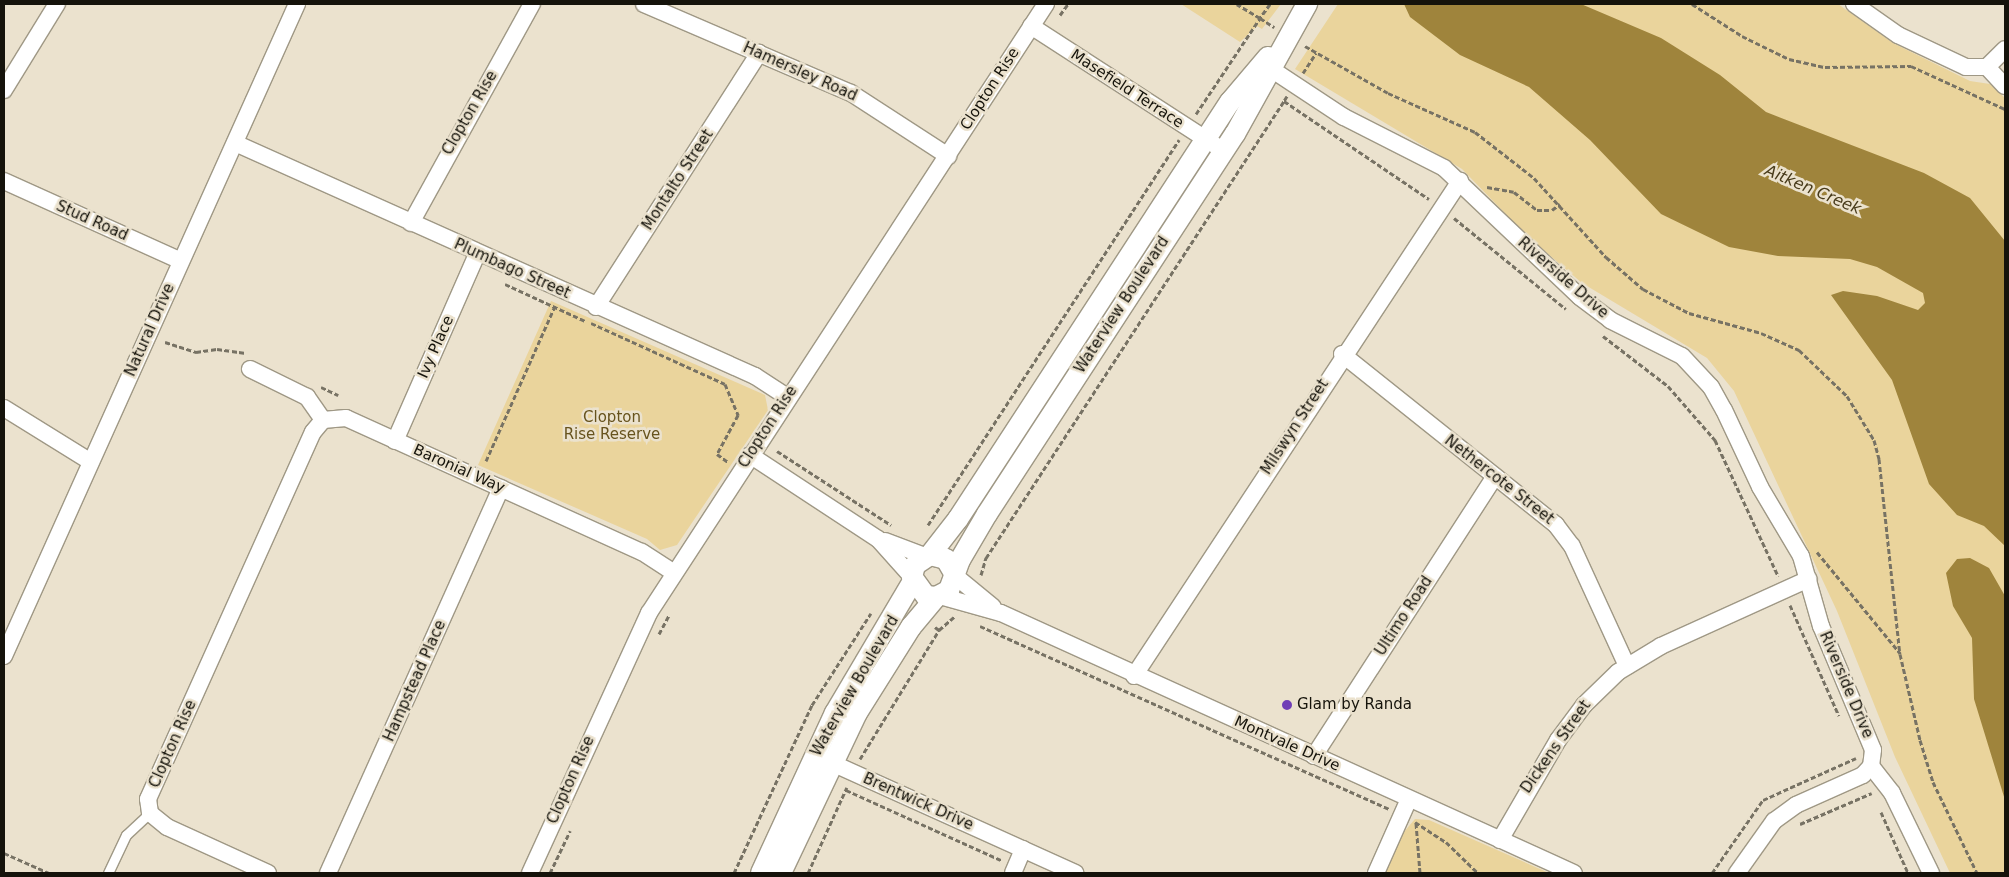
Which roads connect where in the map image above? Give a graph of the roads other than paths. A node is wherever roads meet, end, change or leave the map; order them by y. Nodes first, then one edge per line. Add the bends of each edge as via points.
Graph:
1 (57, 4) edge
2 (297, 4) edge
3 (532, 4) edge
4 (644, 4) edge
5 (1046, 4) edge
6 (1307, 4) edge
7 (1854, 4) edge
8 (1031, 26) junction
9 (2005, 49) edge
10 (759, 53) junction
11 (1266, 65) junction
12 (1987, 67) junction
13 (2005, 86) edge
14 (4, 90) edge
15 (1206, 139) junction
16 (235, 143) junction
17 (1224, 151) junction
18 (948, 156) junction
19 (4, 181) edge
20 (1460, 181) junction
21 (412, 223) junction
22 (181, 261) junction
23 (474, 261) junction
24 (596, 306) junction
25 (1075, 340) junction
26 (1092, 351) junction
27 (1342, 354) junction
28 (250, 369) dead end
29 (787, 397) junction
30 (4, 408) edge
31 (323, 420) junction
32 (395, 440) junction
33 (750, 455) junction
34 (91, 462) junction
35 (1495, 476) junction
36 (501, 488) junction
37 (878, 538) junction
38 (928, 556) junction
39 (674, 573) junction
40 (954, 574) junction
41 (912, 579) junction
42 (1809, 579) junction
43 (938, 596) junction
44 (1001, 613) junction
45 (5, 651) edge
46 (1627, 666) junction
47 (1134, 676) junction
48 (1314, 756) junction
49 (822, 759) junction
50 (1863, 766) junction
51 (1409, 799) junction
52 (150, 813) junction
53 (1500, 840) junction
54 (1022, 849) junction
55 (1014, 870) edge
56 (108, 873) edge
57 (268, 873) edge
58 (328, 873) edge
59 (530, 873) edge
60 (761, 873) edge
61 (781, 873) edge
62 (1076, 873) edge
63 (1376, 873) edge
64 (1574, 873) edge
65 (1737, 873) edge
66 (1931, 873) edge

1 - 14 street
2 - 16 street, Natural Drive
3 - 21 street, Clopton Rise
4 - 10 street, Hamersley Road
5 - 8 street, Clopton Rise
6 - 11 street, Waterview Boulevard
7 - 12 street via 1932,52 1966,67
8 - 15 street, Masefield Terrace
8 - 18 street, Clopton Rise
9 - 12 street
10 - 18 street, Hamersley Road via 851,93
10 - 24 street, Montalto Street
11 - 15 street, Waterview Boulevard
11 - 17 street, Waterview Boulevard
11 - 20 street, Riverside Drive via 1344,116 1423,154
12 - 13 street
15 - 17 street, Masefield Terrace
15 - 25 street, Waterview Boulevard
16 - 21 street, Plumbago Street
16 - 22 street, Natural Drive
17 - 26 street, Waterview Boulevard
18 - 29 street, Clopton Rise
19 - 22 street, Stud Road
20 - 27 street, Milswyn Street
20 - 42 street, Riverside Drive via 1580,297 1610,320 1664,346 1696,369 1724,410 1760,487 1801,556
21 - 23 street, Plumbago Street
22 - 34 street, Natural Drive
23 - 24 street, Plumbago Street
23 - 32 street, Ivy Place
24 - 29 street, Plumbago Street via 755,376
25 - 26 street
25 - 38 street, Waterview Boulevard
26 - 40 street, Waterview Boulevard via 987,514
27 - 35 street, Nethercote Street
27 - 47 street, Milswyn Street
28 - 31 street via 307,397
29 - 33 street, Clopton Rise
30 - 34 street
31 - 32 street, Baronial Way via 346,418
31 - 52 street, Clopton Rise via 313,432 150,793
32 - 36 street, Baronial Way
33 - 37 street
33 - 39 street, Clopton Rise
34 - 45 street, Natural Drive
35 - 46 street, Nethercote Street via 1536,506 1572,546
35 - 48 street, Ultimo Road
36 - 39 street, Baronial Way via 642,552
36 - 58 street, Hampstead Place
37 - 38 street
37 - 41 street
38 - 40 street via 946,559
38 - 41 street via 915,565
39 - 59 street, Clopton Rise via 630,650
40 - 43 street via 949,590
40 - 44 street, Montvale Drive via 969,590
41 - 43 street via 921,593
41 - 49 street, Waterview Boulevard
42 - 46 street
42 - 50 street, Riverside Drive via 1821,626 1871,742
43 - 44 street, Montvale Drive
43 - 49 street, Waterview Boulevard via 906,635
44 - 47 street, Montvale Drive
46 - 53 street, Dickens Street via 1596,693 1558,740
47 - 48 street, Montvale Drive
48 - 51 street, Montvale Drive
49 - 54 street, Brentwick Drive
49 - 60 street, Waterview Boulevard
49 - 61 street, Waterview Boulevard
50 - 65 street via 1784,813
50 - 66 street via 1892,792
51 - 53 street, Montvale Drive
51 - 63 street via 1409,819
52 - 56 lane via 126,835
52 - 57 street via 167,827
53 - 64 street, Montvale Drive
54 - 55 street
54 - 62 street, Brentwick Drive

